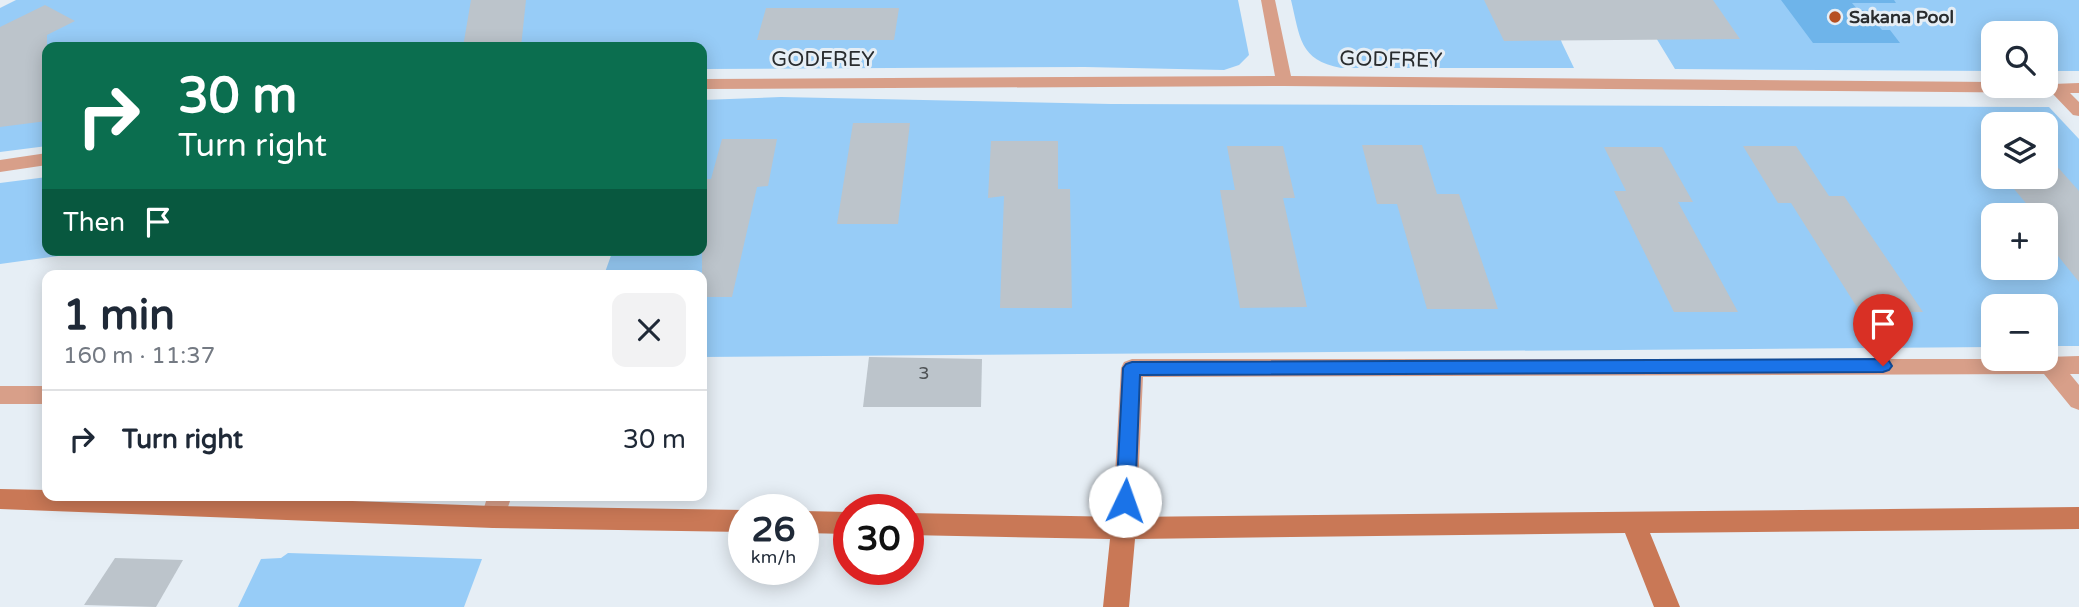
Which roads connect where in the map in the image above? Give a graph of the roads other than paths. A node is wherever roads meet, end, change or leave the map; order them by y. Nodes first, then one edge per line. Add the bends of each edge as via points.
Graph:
1 (1268, 0) edge
2 (1284, 81) junction
3 (707, 84) edge
4 (1981, 87) edge
5 (2058, 88) edge
6 (2079, 88) edge
7 (2058, 90) edge
8 (2079, 111) edge
9 (42, 160) edge
10 (0, 166) edge
11 (1981, 365) edge
12 (2058, 365) edge
13 (2079, 365) edge
14 (2055, 371) edge
15 (42, 395) edge
16 (0, 396) edge
17 (2079, 401) edge
18 (0, 499) edge
19 (42, 500) edge
20 (142, 501) edge
21 (496, 506) edge
22 (2079, 518) edge
23 (728, 520) edge
24 (1633, 523) junction
25 (924, 524) edge
26 (1124, 528) junction
27 (1116, 607) edge
28 (1667, 607) edge

1 - 2 lane
2 - 3 lane, GODFREY
2 - 4 lane, GODFREY
5 - 6 lane, GODFREY
7 - 8 lane
9 - 10 lane
11 - 26 street via 1132,368
12 - 13 street
14 - 17 street
15 - 16 street
18 - 19 street
20 - 21 street
21 - 23 street
22 - 24 street
24 - 26 street
24 - 28 street
25 - 26 street
26 - 27 street

